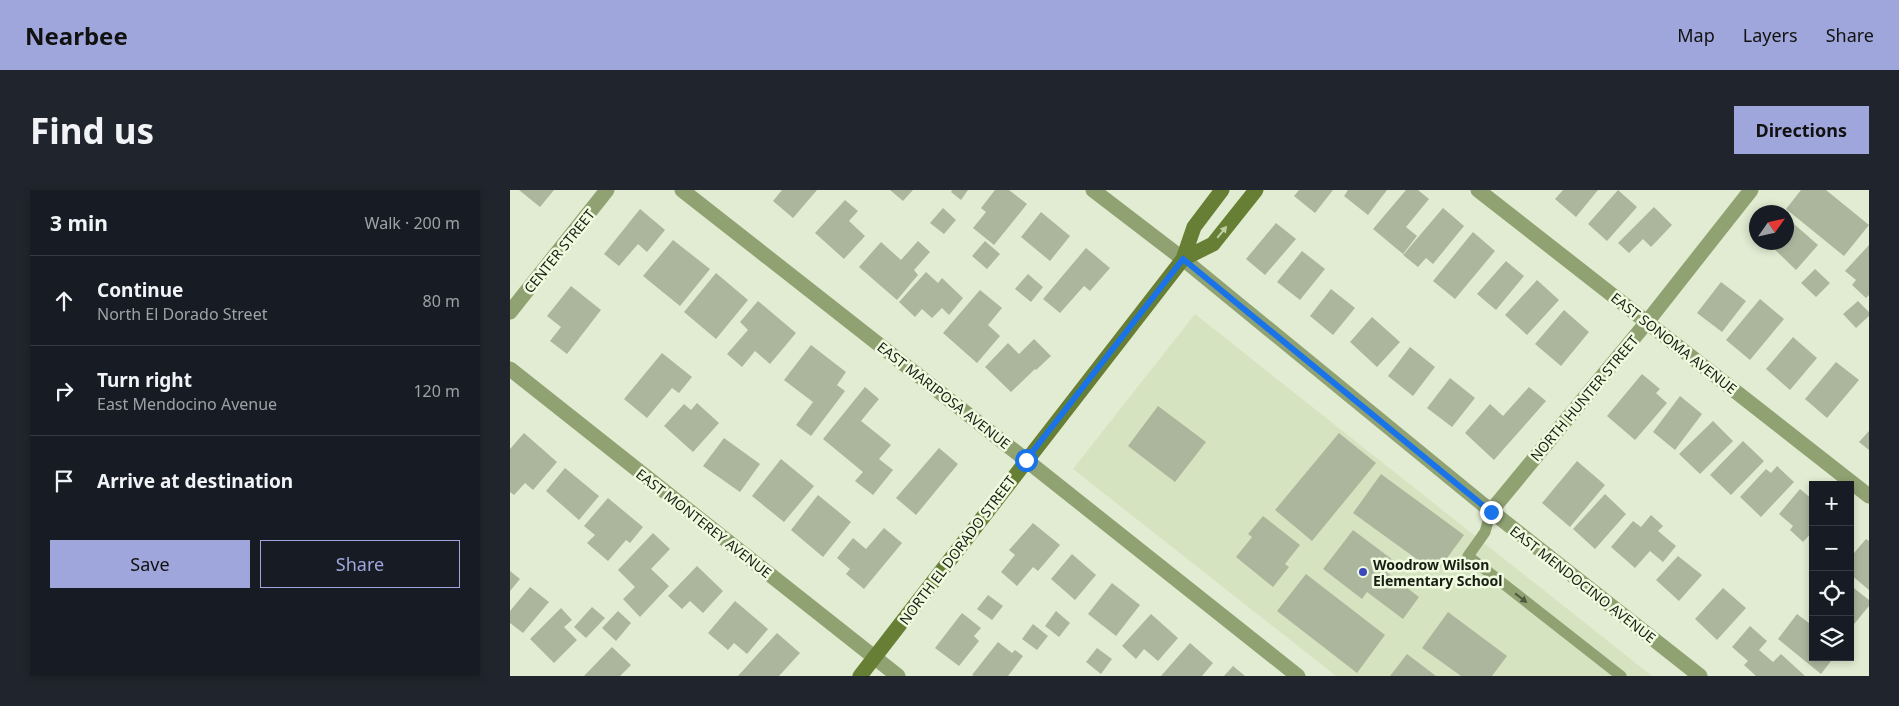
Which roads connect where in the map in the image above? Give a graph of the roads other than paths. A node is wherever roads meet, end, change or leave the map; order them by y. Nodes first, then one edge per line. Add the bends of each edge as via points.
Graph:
1 (607, 190) edge
2 (682, 190) edge
3 (1093, 190) edge
4 (1222, 190) edge
5 (1256, 190) edge
6 (1478, 190) edge
7 (1751, 190) edge
8 (1183, 259) junction
9 (510, 312) edge
10 (1647, 322) junction
11 (510, 369) edge
12 (1026, 460) junction
13 (1869, 496) edge
14 (1491, 512) junction
15 (875, 657) junction
16 (1694, 674) edge
17 (860, 676) edge
18 (898, 676) edge
19 (1298, 676) edge
20 (1621, 676) edge

1 - 9 street, CENTER STREET
2 - 12 street, EAST MARIPOSA AVENUE
3 - 8 street, EAST MENDOCINO AVENUE
4 - 8 main road, NORTH EL DORADO STREET via 1194,227
8 -> 5 main road, NORTH EL DORADO STREET via 1213,244
6 - 10 street, EAST SONOMA AVENUE
7 - 10 street, NORTH HUNTER STREET
8 - 12 main road, NORTH EL DORADO STREET
8 - 14 street, EAST MENDOCINO AVENUE
10 - 13 street, EAST SONOMA AVENUE
10 - 14 street, NORTH HUNTER STREET
11 - 15 street, EAST MONTEREY AVENUE
12 - 15 main road, NORTH EL DORADO STREET
12 - 19 street, EAST MARIPOSA AVENUE
14 - 16 street, EAST MENDOCINO AVENUE
14 -> 20 lane via 1485,532 1468,556
15 - 17 main road, NORTH EL DORADO STREET
15 - 18 street, EAST MONTEREY AVENUE

